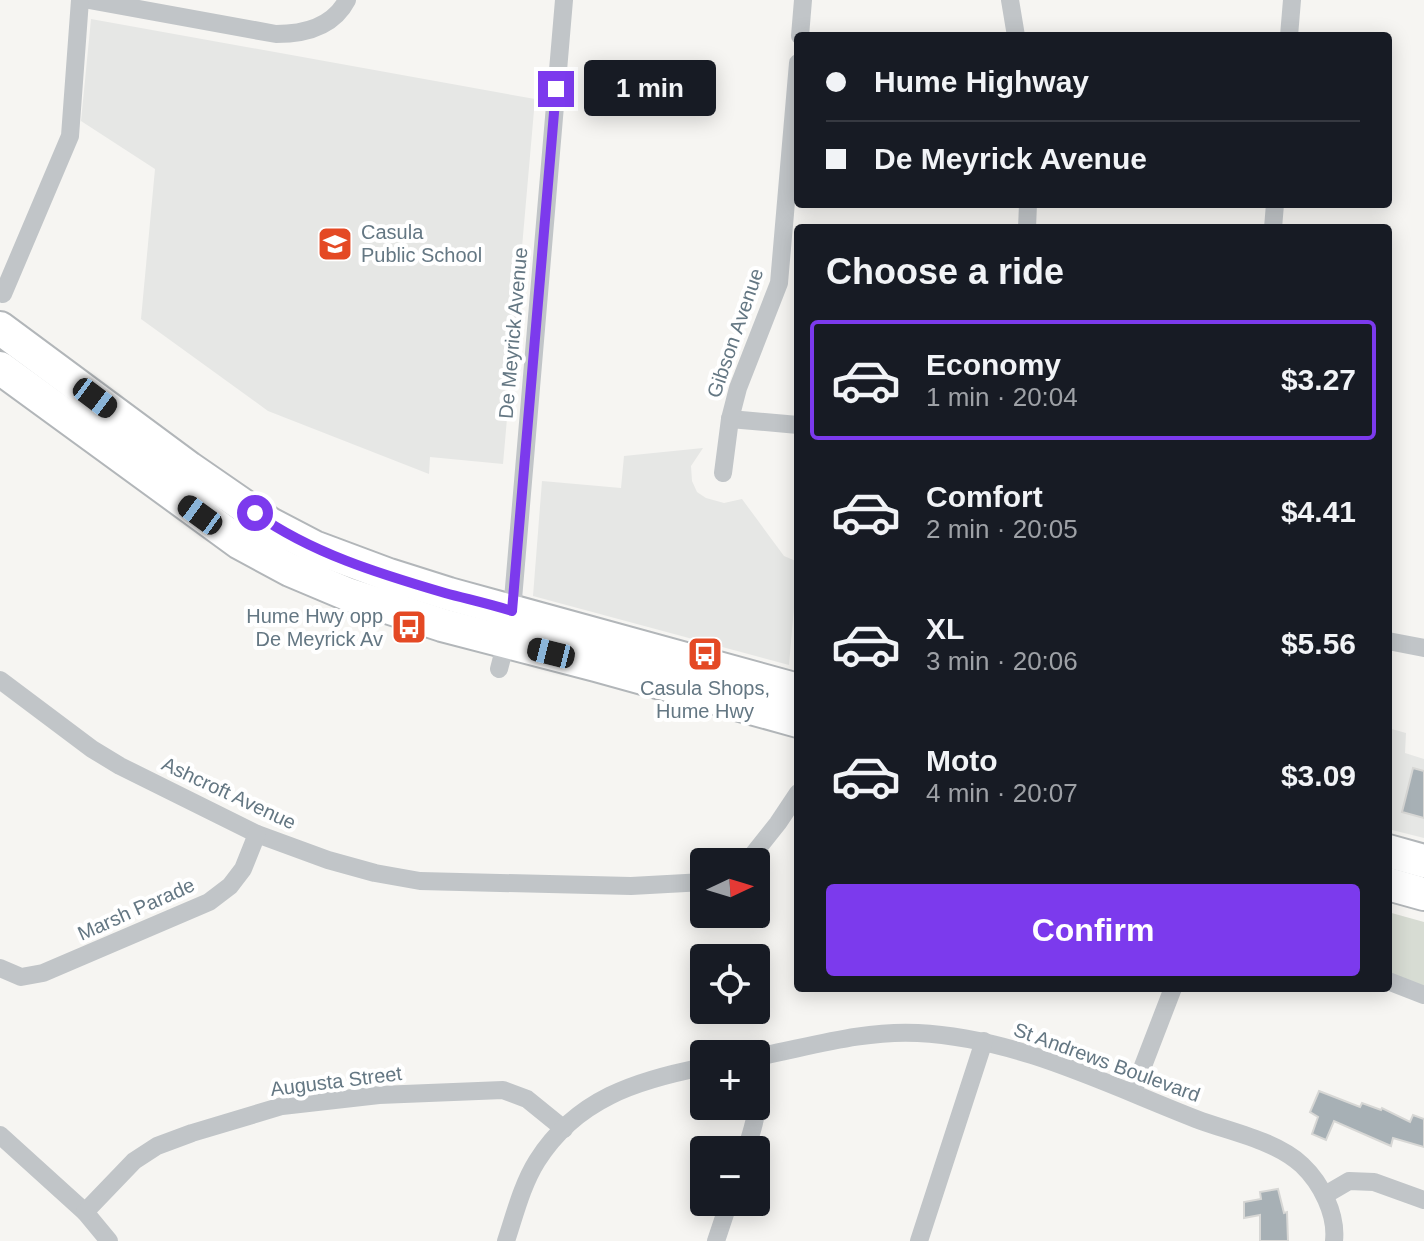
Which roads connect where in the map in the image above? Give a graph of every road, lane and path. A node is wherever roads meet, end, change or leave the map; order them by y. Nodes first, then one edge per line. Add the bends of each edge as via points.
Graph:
1 (80, 0) edge
2 (89, 0) edge
3 (347, 0) edge
4 (564, 0) edge
5 (803, 0) edge
6 (1010, 0) edge
7 (1292, 0) edge
8 (800, 32) edge
9 (1015, 32) edge
10 (1289, 32) edge
11 (794, 109) edge
12 (3, 294) dead end
13 (0, 328) edge
14 (0, 368) edge
15 (730, 419) junction
16 (794, 425) edge
17 (723, 473) dead end
18 (506, 641) junction
19 (1392, 642) edge
20 (1424, 648) edge
21 (0, 680) edge
22 (794, 689) edge
23 (794, 720) edge
24 (794, 799) edge
25 (257, 834) junction
26 (758, 848) edge
27 (1392, 852) edge
28 (1424, 861) edge
29 (690, 883) edge
30 (1392, 885) edge
31 (1424, 894) edge
32 (0, 968) edge
33 (1392, 983) edge
34 (1171, 992) edge
35 (1424, 995) edge
36 (984, 1041) junction
37 (770, 1054) edge
38 (690, 1070) edge
39 (1133, 1092) junction
40 (564, 1129) junction
41 (0, 1135) edge
42 (1325, 1195) junction
43 (1424, 1200) edge
44 (85, 1212) junction
45 (724, 1216) edge
46 (109, 1241) edge
47 (506, 1241) edge
48 (716, 1241) edge
49 (919, 1241) edge
50 (1334, 1241) edge

1 - 12 street via 70,136
2 - 3 street via 293,34 323,25
4 - 18 street, De Meyrick Avenue
5 - 8 street
6 - 9 street
7 - 10 street
11 - 15 street, Gibson Avenue via 779,283
13 - 18 highway via 270,524 389,575
14 - 18 highway via 200,515 279,565 347,594
15 - 16 street
15 - 17 street, Gibson Avenue
18 - 22 highway
18 - 23 highway
19 - 20 street
21 - 25 street, Ashcroft Avenue via 120,766
24 - 26 street
25 - 29 street, Ashcroft Avenue via 328,860 420,881
25 - 32 street, Marsh Parade via 243,869 209,902 43,973 21,977
27 - 28 highway
30 - 31 highway
33 - 35 street
34 - 39 street
36 - 37 street, St Andrews Boulevard via 892,1033
36 - 39 street, St Andrews Boulevard
36 - 49 street
38 - 40 street via 635,1084 583,1111
39 - 42 street, St Andrews Boulevard via 1270,1144 1301,1165
40 - 44 street, Augusta Street via 527,1099 503,1090 282,1106 157,1146 134,1161
40 - 47 street via 537,1161
41 - 44 street
42 - 43 street via 1349,1181 1374,1182
42 - 50 street, St Andrews Boulevard
44 - 46 street
45 - 48 street

